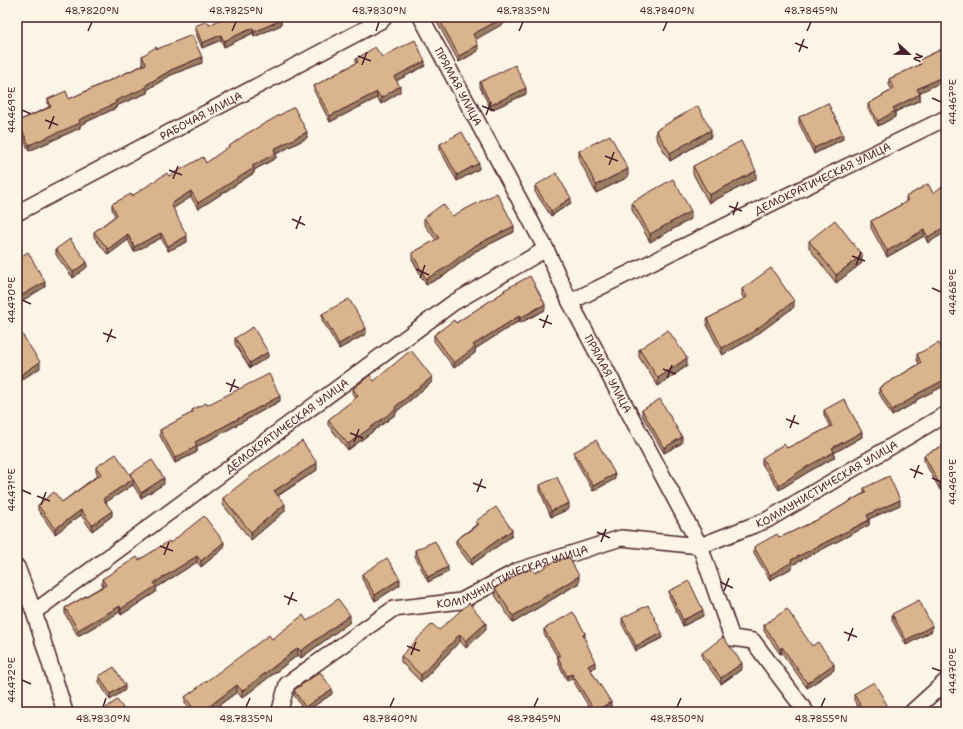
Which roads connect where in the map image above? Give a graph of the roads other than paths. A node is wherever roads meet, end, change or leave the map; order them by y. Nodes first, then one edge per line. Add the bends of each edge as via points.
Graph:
1 (384, 17) edge
2 (421, 17) edge
3 (946, 118) edge
4 (17, 213) edge
5 (546, 249) junction
6 (570, 302) junction
7 (946, 414) edge
8 (700, 546) junction
9 (17, 567) edge
10 (34, 612) junction
11 (946, 681) edge
12 (281, 711) edge
13 (65, 712) edge
14 (806, 712) edge
15 (912, 712) edge

1 - 4 street, РАБОЧАЯ УЛИЦА
2 - 5 street, ПРЯМАЯ УЛИЦА
3 - 6 street, ДЕМОКРАТИЧЕСКАЯ УЛИЦА
5 - 6 street, ПРЯМАЯ УЛИЦА
5 - 10 street, ДЕМОКРАТИЧЕСКАЯ УЛИЦА via 452,303
6 - 8 street, ПРЯМАЯ УЛИЦА
7 - 8 street, КОММУНИСТИЧЕСКАЯ УЛИЦА via 767,520
8 - 12 street, КОММУНИСТИЧЕСКАЯ УЛИЦА via 621,538 517,572 461,601 393,609 286,684
8 - 14 street, ПРЯМАЯ УЛИЦА via 732,638 754,641
9 - 10 street
10 - 13 street
11 - 15 street

